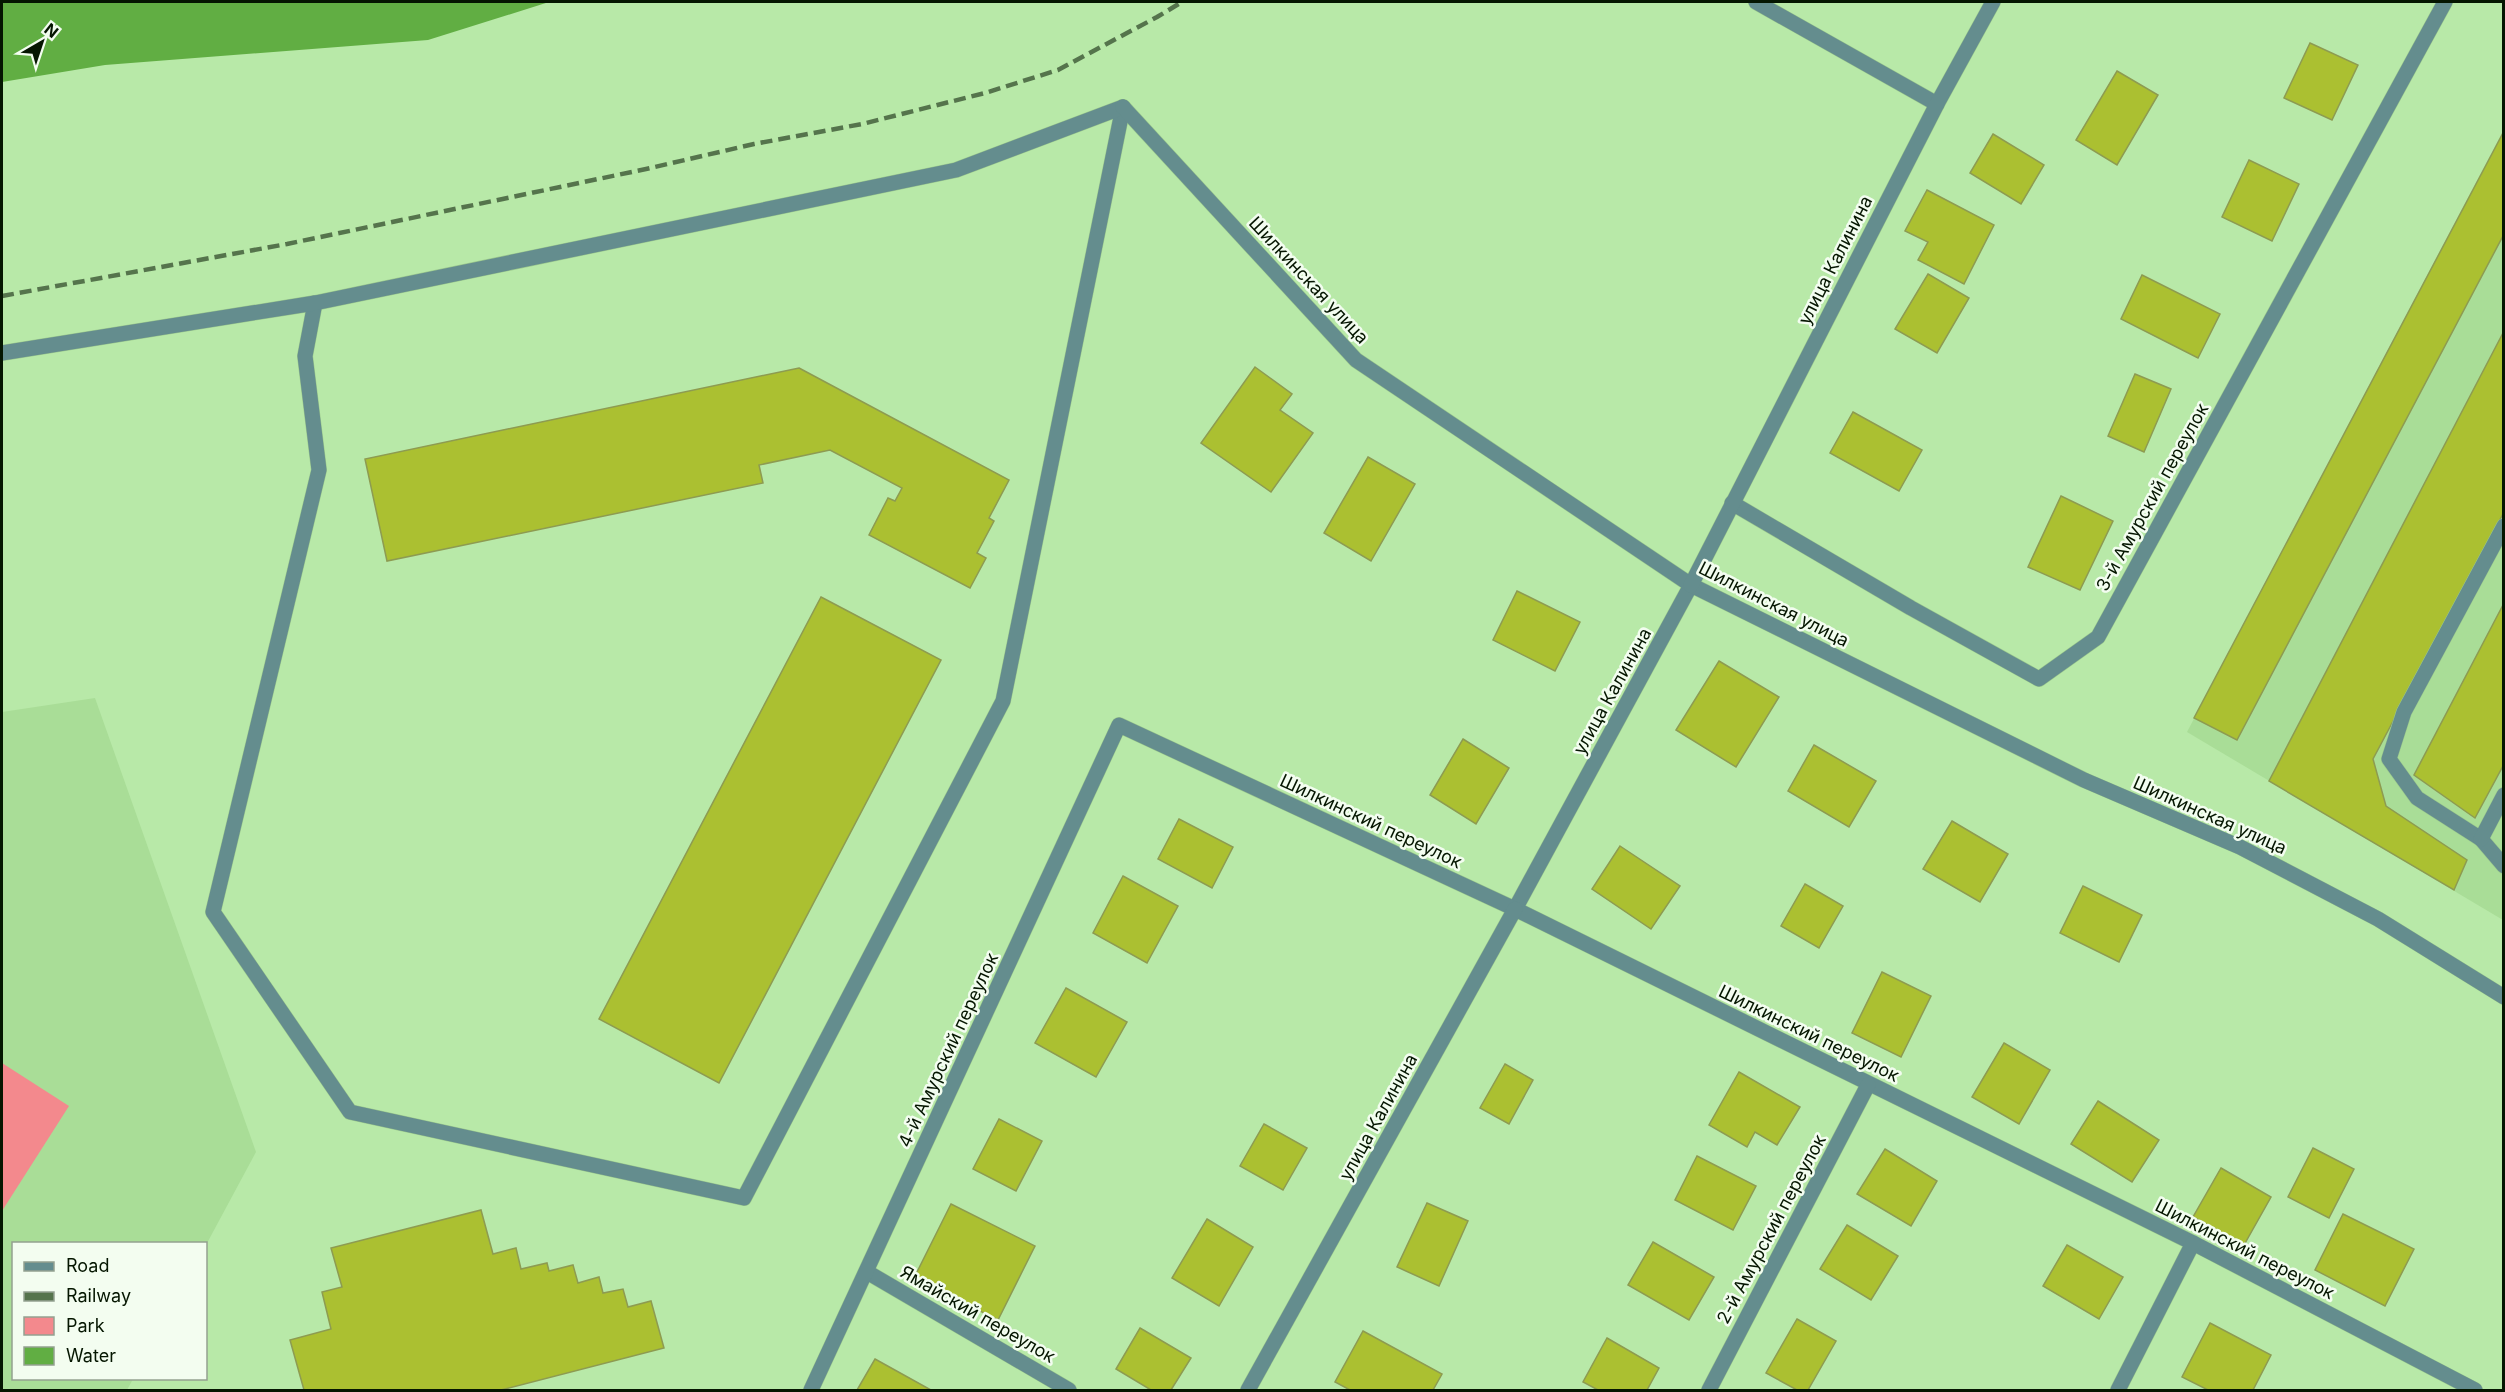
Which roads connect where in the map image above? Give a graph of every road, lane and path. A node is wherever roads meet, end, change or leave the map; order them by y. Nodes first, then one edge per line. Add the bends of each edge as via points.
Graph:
1 (1756, 2) edge
2 (1994, 2) edge
3 (2445, 2) edge
4 (1937, 104) junction
5 (1123, 106) junction
6 (315, 303) junction
7 (2, 353) edge
8 (1731, 503) junction
9 (2504, 526) edge
10 (1691, 585) junction
11 (1119, 725) joint
12 (2504, 795) edge
13 (2481, 839) junction
14 (2504, 866) edge
15 (1515, 909) junction
16 (2504, 997) edge
17 (1868, 1085) junction
18 (2193, 1243) junction
19 (867, 1272) junction
20 (811, 1390) edge
21 (1069, 1390) edge
22 (1248, 1390) edge
23 (1708, 1390) edge
24 (2118, 1390) edge
25 (2475, 1390) edge

1 - 4 street
2 - 4 street, улица Калинина
3 - 8 street, 3-й Амурский переулок via 2098,637 2039,679
4 - 8 street, улица Калинина
5 - 6 street via 956,170
5 - 6 street via 1003,701 744,1198 350,1112 213,912 319,470 305,356
5 - 10 street, Шилкинская улица via 1356,360
6 - 7 street
8 - 10 street, улица Калинина
9 - 13 street via 2404,712 2389,759 2417,798
10 - 15 street, улица Калинина
10 - 16 street, Шилкинская улица via 2084,780 2240,847 2378,919
11 - 15 street, Шилкинский переулок
11 - 19 street, 4-й Амурский переулок
12 - 13 street
13 - 14 street
15 - 17 street, Шилкинский переулок
15 - 22 street, улица Калинина
17 - 18 street, Шилкинский переулок
17 - 23 street, 2-й Амурский переулок
18 - 24 street
18 - 25 street, Шилкинский переулок
19 - 20 street, 4-й Амурский переулок
19 - 21 street, Ямайский переулок

